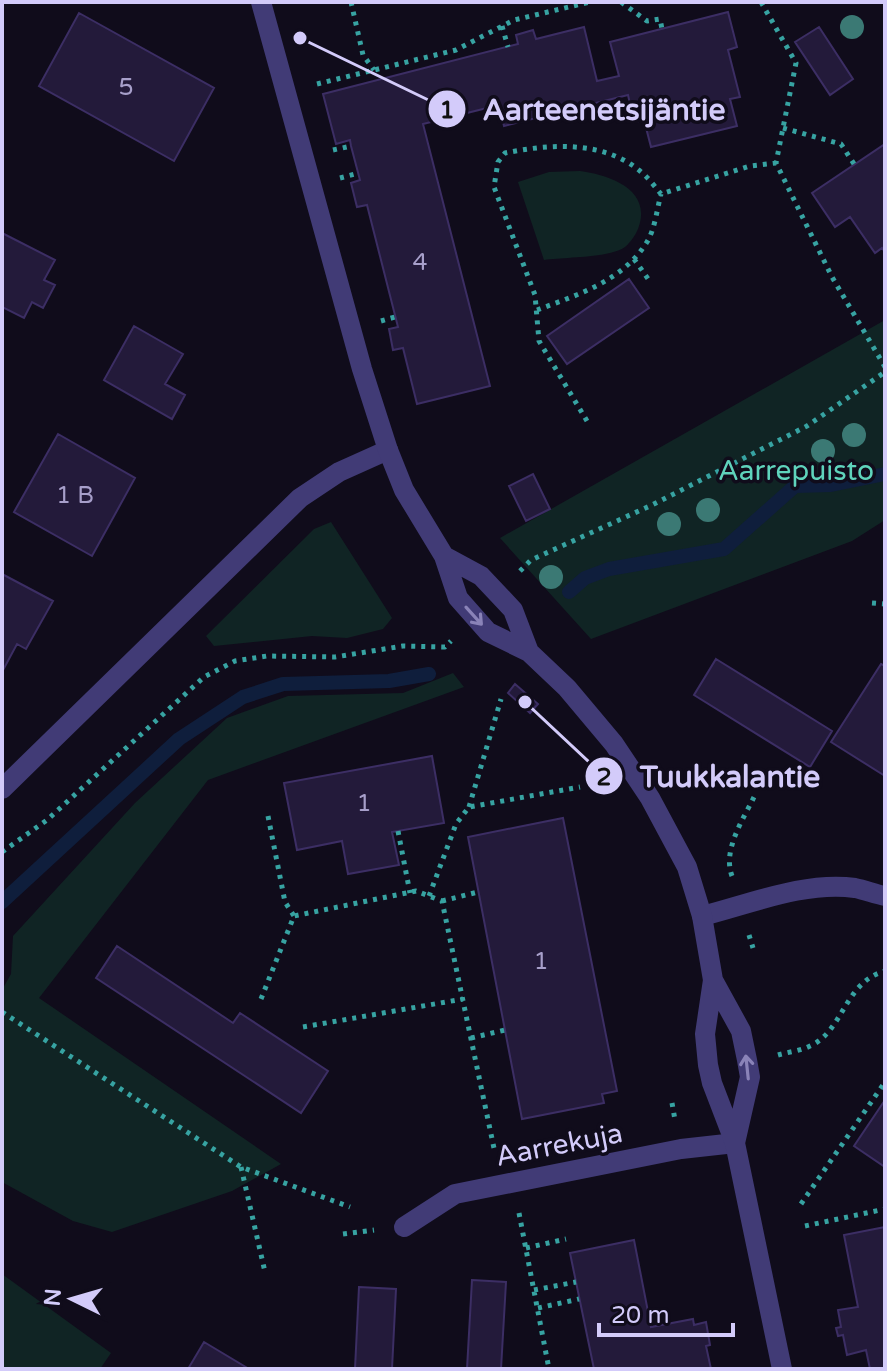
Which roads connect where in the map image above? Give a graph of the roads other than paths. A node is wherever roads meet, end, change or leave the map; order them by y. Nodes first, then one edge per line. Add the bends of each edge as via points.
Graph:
1 (261, 2) edge
2 (388, 450) junction
3 (444, 556) junction
4 (529, 652) junction
5 (2, 789) edge
6 (885, 896) edge
7 (702, 916) junction
8 (713, 980) junction
9 (735, 1143) junction
10 (404, 1227) dead end
11 (782, 1369) edge

1 - 2 street
2 - 3 street via 404,490
2 - 5 street via 339,472 300,498
3 - 4 street via 481,576 513,610
3 -> 4 street via 458,598 475,618 488,632
4 - 7 street via 567,688 643,787 687,867
6 - 7 street via 832,887
7 - 8 street
8 - 9 street via 705,1034 708,1065
9 -> 8 street via 749,1068 741,1031
9 - 10 street, Aarrekuja via 455,1194
9 - 11 street

